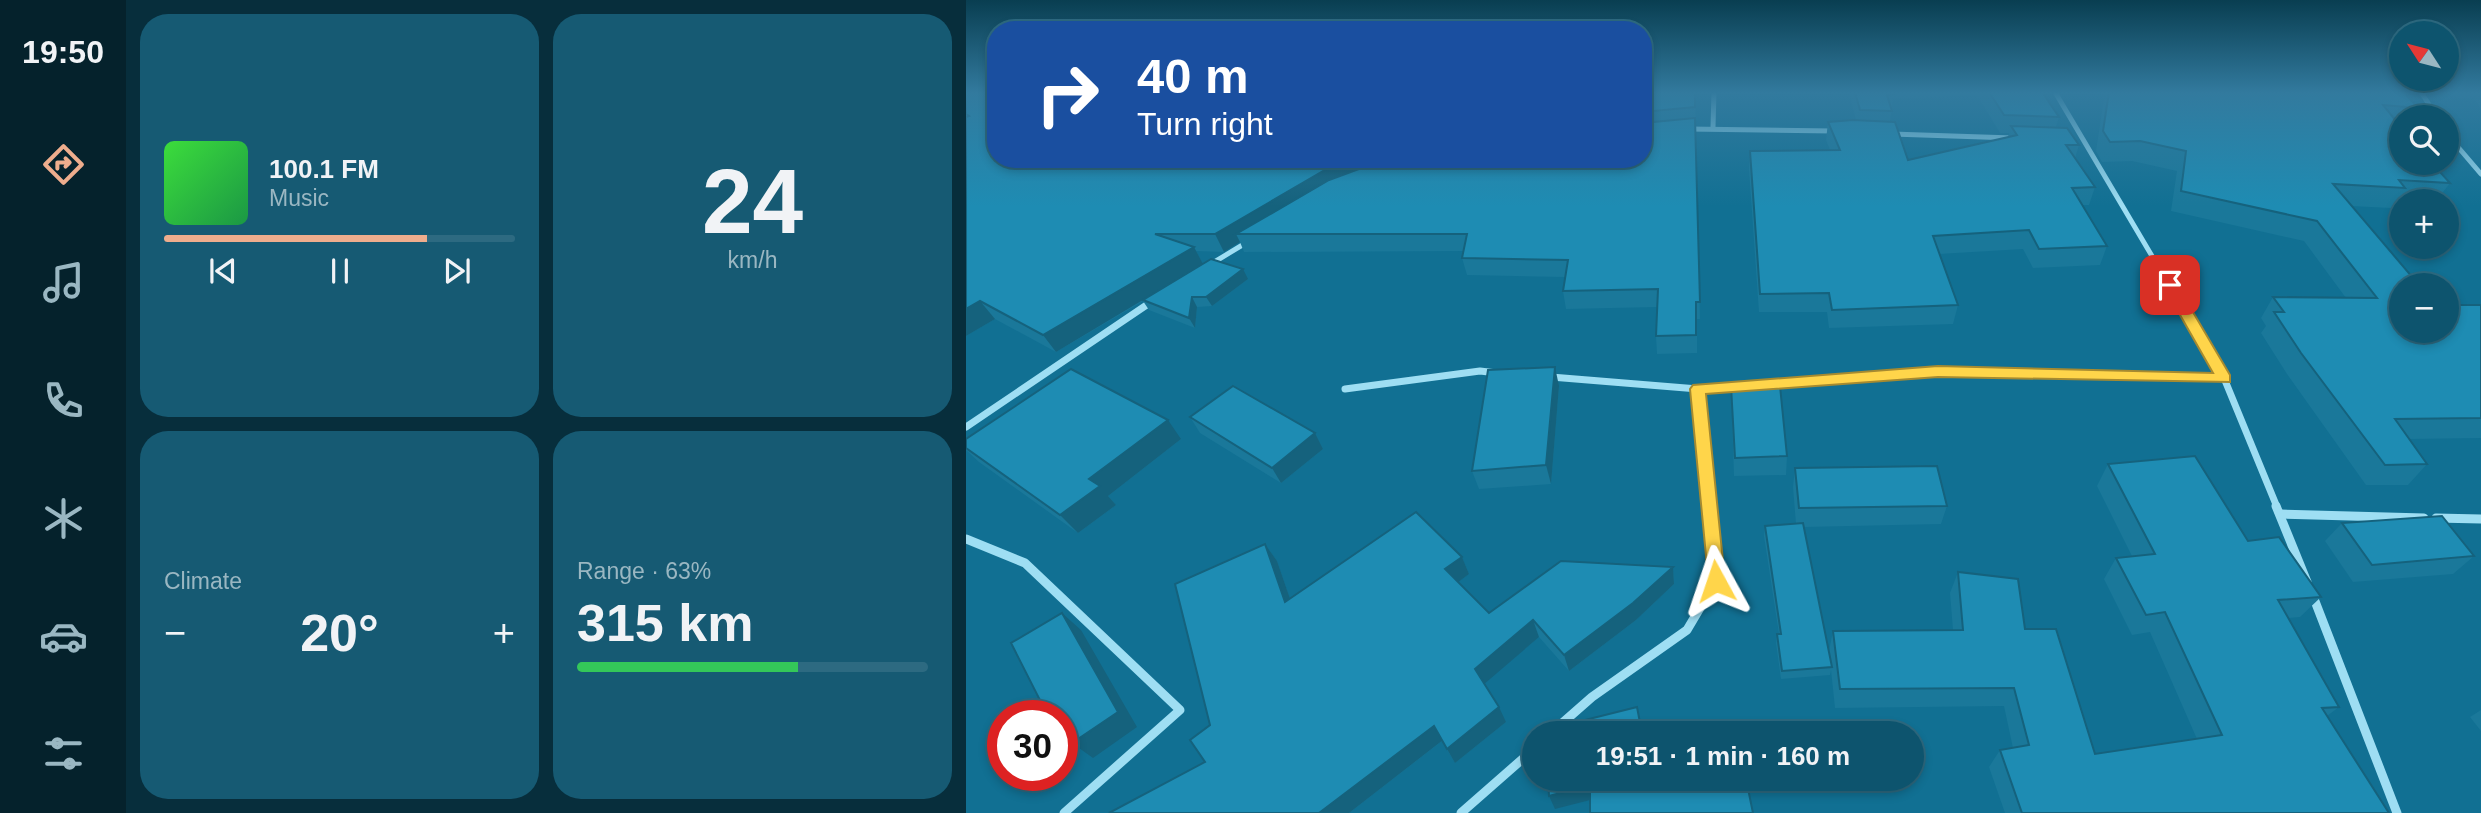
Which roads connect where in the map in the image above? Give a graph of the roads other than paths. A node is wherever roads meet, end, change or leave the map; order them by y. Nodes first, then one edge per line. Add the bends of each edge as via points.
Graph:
1 (1687, 130) edge
2 (1785, 130) edge
3 (2077, 130) edge
4 (1678, 131) edge
5 (1836, 132) edge
6 (1878, 133) edge
7 (2015, 138) edge
8 (2070, 140) edge
9 (2084, 141) junction
10 (2459, 148) edge
11 (2481, 174) edge
12 (1256, 237) edge
13 (1202, 270) edge
14 (1160, 296) edge
15 (1508, 374) edge
16 (1535, 376) edge
17 (2224, 379) junction
18 (1345, 389) dead end
19 (1698, 389) junction
20 (966, 427) edge
21 (2281, 514) junction
22 (2481, 519) edge
23 (966, 539) edge
24 (1565, 721) edge
25 (1522, 759) edge
26 (1063, 813) edge
27 (1461, 813) edge
28 (2398, 813) edge

1 - 4 street
2 - 5 street
3 - 9 street
6 - 7 street
8 - 9 street
9 - 17 street
10 - 11 street
12 - 13 street
14 - 20 street
15 - 18 street via 1480,371
16 - 19 street
17 - 19 street via 1938,372
17 - 21 street
19 - 24 street via 1716,581 1687,630
21 - 22 street
21 - 28 street
23 - 26 street via 1025,564 1180,710
25 - 27 street

